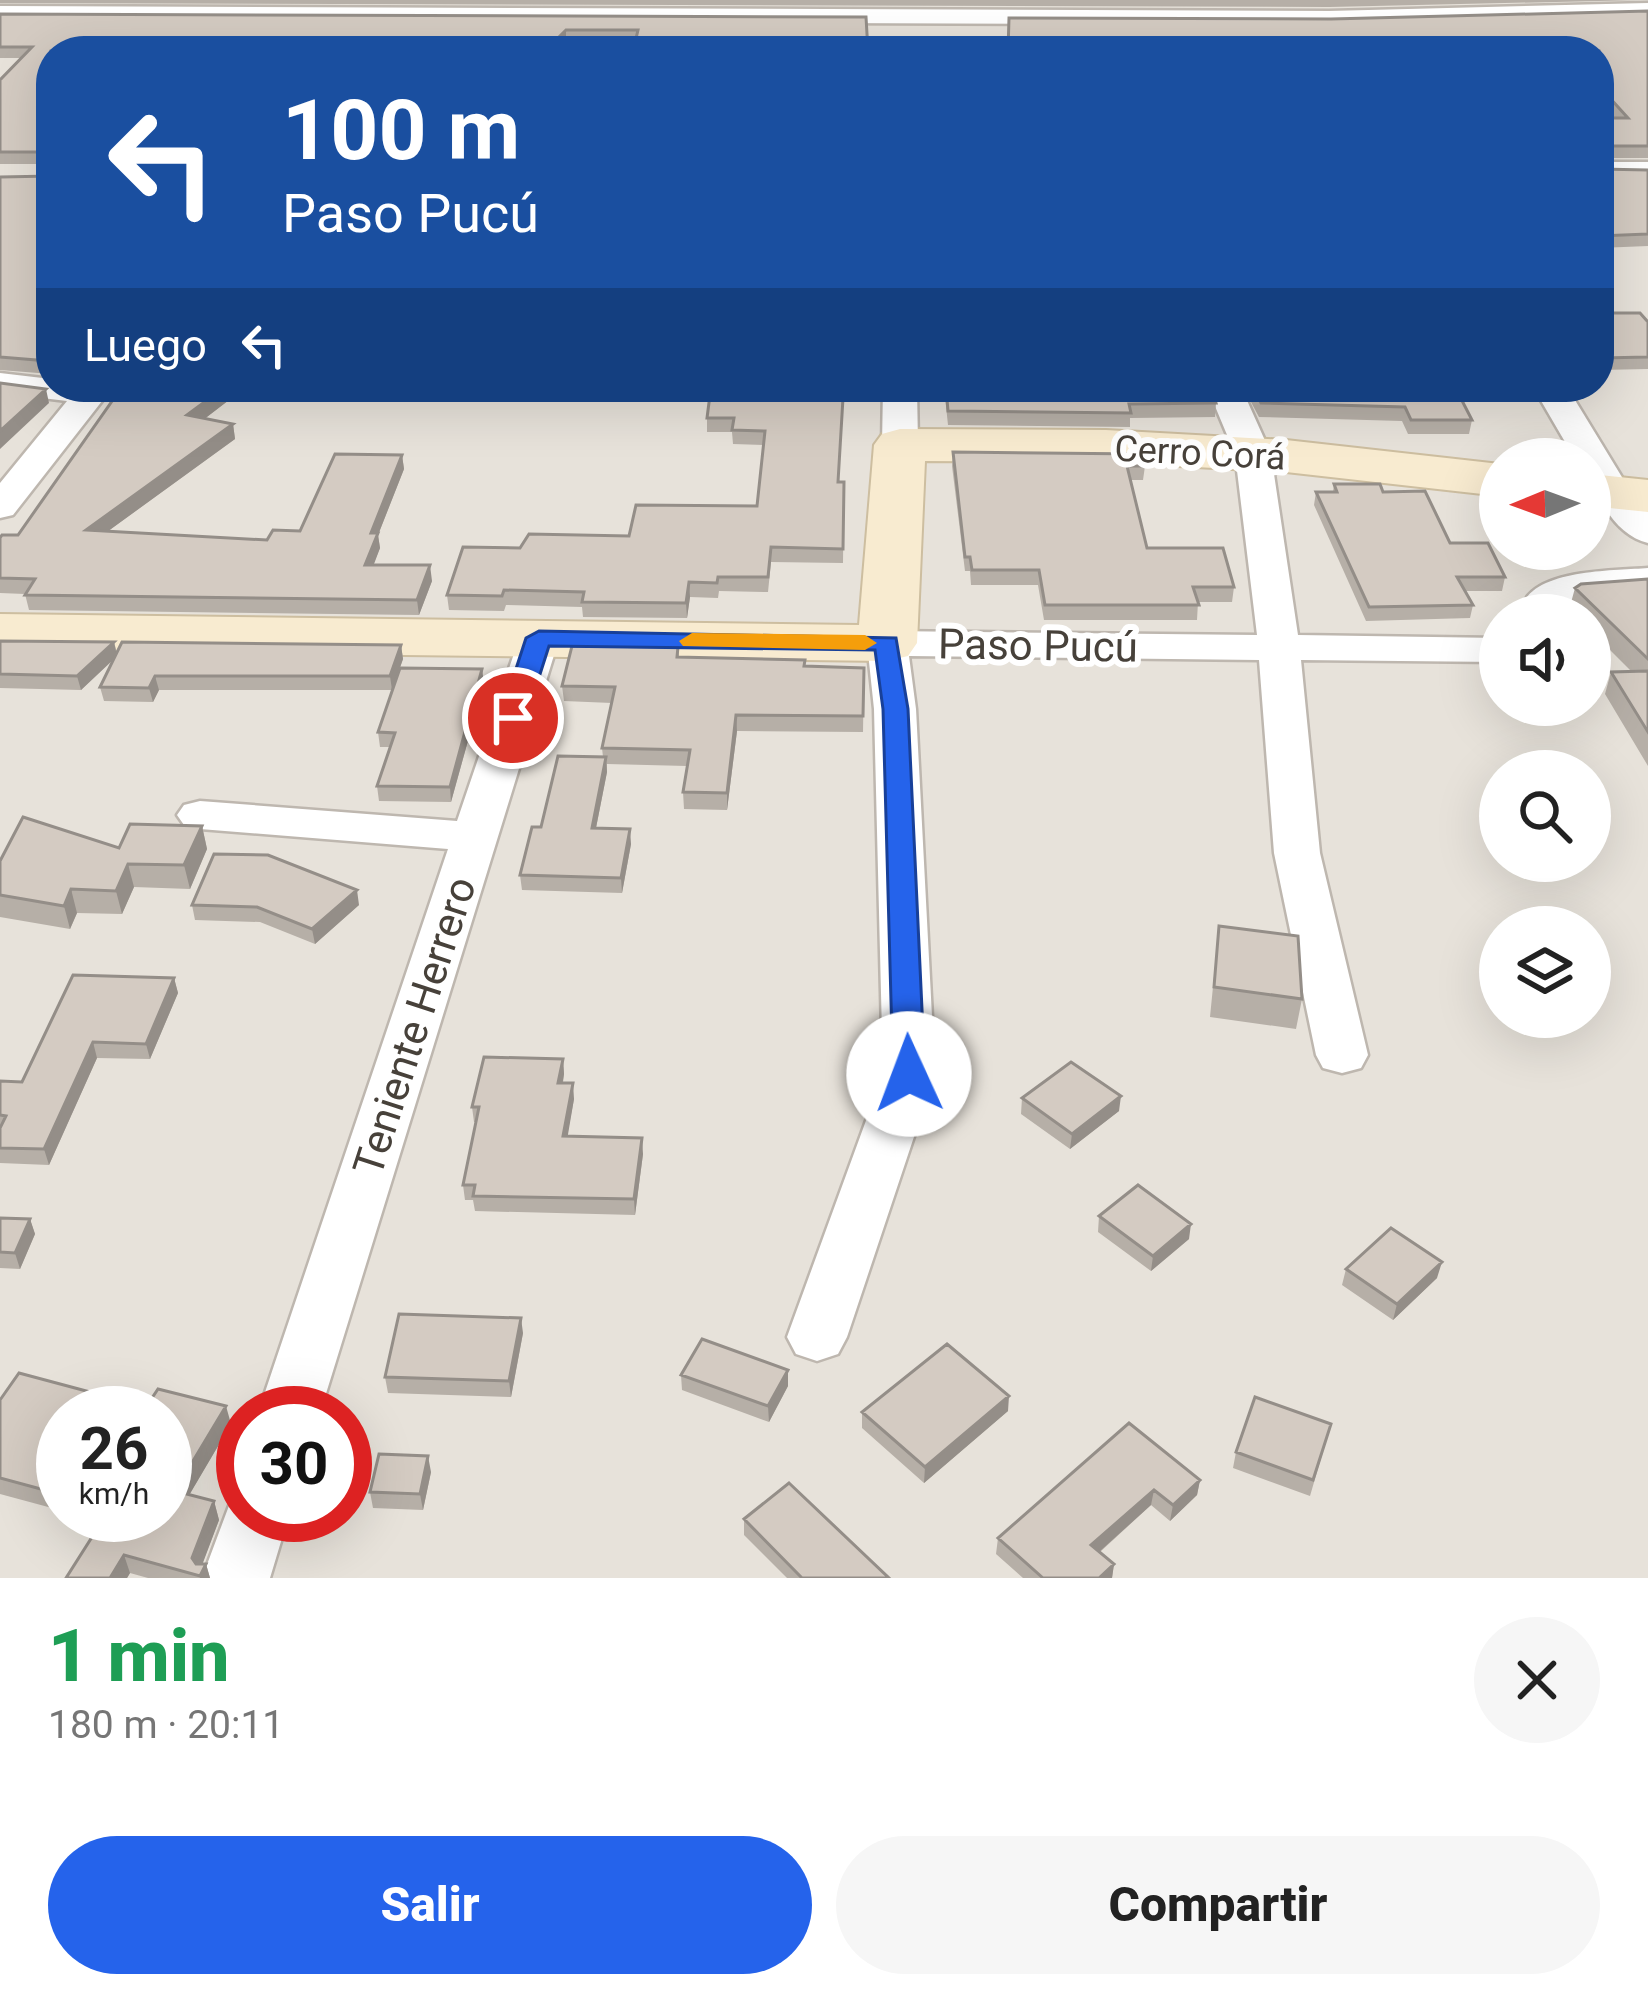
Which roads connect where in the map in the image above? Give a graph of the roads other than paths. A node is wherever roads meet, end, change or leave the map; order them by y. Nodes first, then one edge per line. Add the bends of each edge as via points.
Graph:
1 (758, 8) edge
2 (1648, 10) edge
3 (0, 14) edge
4 (374, 16) edge
5 (1329, 18) junction
6 (1339, 36) edge
7 (1614, 170) edge
8 (1648, 170) edge
9 (0, 383) edge
10 (36, 386) edge
11 (84, 402) edge
12 (900, 402) edge
13 (1230, 402) edge
14 (1559, 402) edge
15 (900, 445) junction
16 (1253, 454) junction
17 (1479, 478) edge
18 (1617, 493) edge
19 (0, 506) edge
20 (1648, 532) edge
21 (1648, 580) edge
22 (1558, 594) edge
23 (0, 632) edge
24 (539, 638) junction
25 (887, 643) junction
26 (1279, 648) junction
27 (1479, 650) edge
28 (200, 815) dead end
29 (475, 837) junction
30 (1342, 1054) dead end
31 (817, 1336) dead end
32 (298, 1386) edge
33 (247, 1542) edge
34 (236, 1578) edge

1 - 4 street
1 - 5 street via 802,25
2 - 5 street
3 - 4 street
5 - 6 street
7 - 8 street
9 - 10 street
11 - 19 street
12 - 15 street
13 - 16 street
14 - 18 street
15 - 16 main road, Cerro Corá
15 - 25 main road
16 - 17 main road, Cerro Corá
16 - 26 street
18 - 20 street
21 - 22 street via 1570,586
23 - 24 main road, Paso Pucú
24 - 25 main road, Paso Pucú
24 - 29 street, Teniente Herrero
25 - 26 street, Paso Pucú
25 - 31 street via 909,1074
26 - 27 street, Paso Pucú
26 - 30 street via 1297,854
28 - 29 street
29 - 32 street, Teniente Herrero
33 - 34 street

